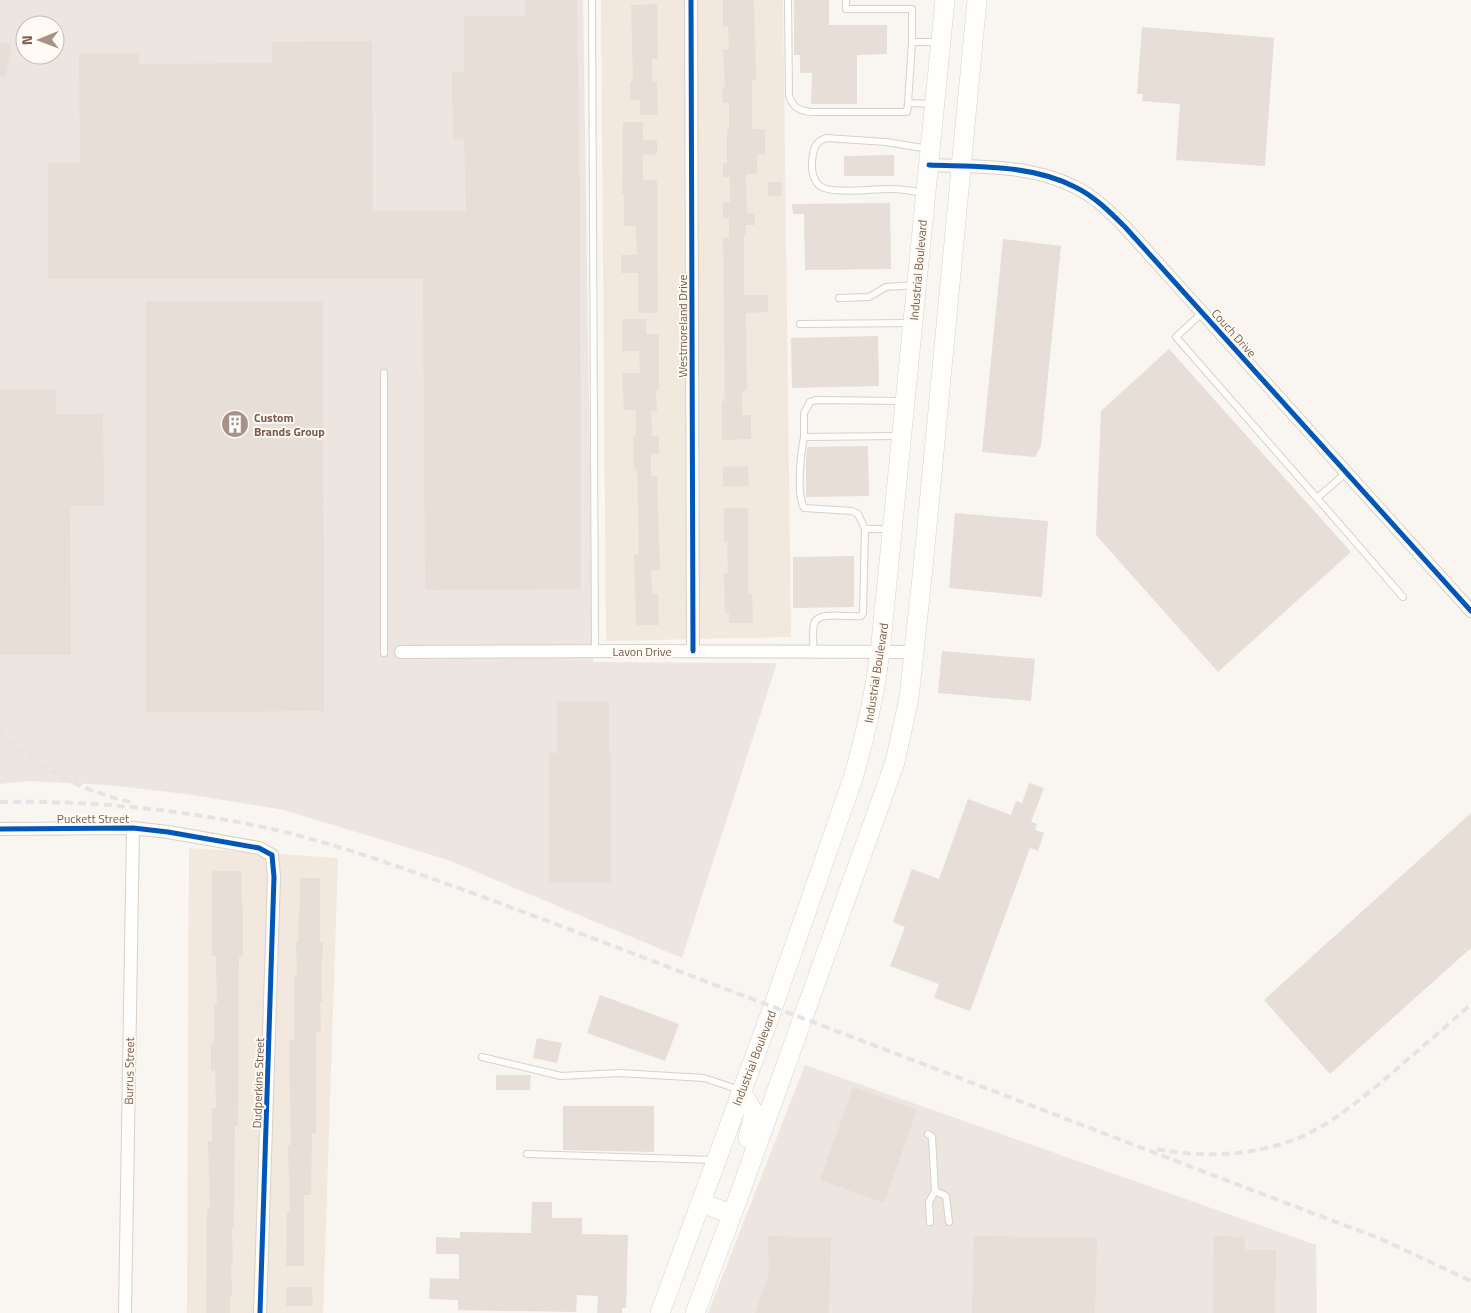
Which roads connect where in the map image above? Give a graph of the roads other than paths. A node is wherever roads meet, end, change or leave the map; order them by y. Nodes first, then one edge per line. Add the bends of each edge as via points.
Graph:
1 (592, 0) edge
2 (691, 0) edge
3 (788, 0) edge
4 (846, 0) edge
5 (945, 0) edge
6 (977, 0) edge
7 (912, 42) junction
8 (940, 42) junction
9 (908, 104) junction
10 (934, 104) junction
11 (929, 157) junction
12 (962, 167) junction
13 (925, 193) junction
14 (917, 285) junction
15 (839, 298) dead end
16 (1202, 313) junction
17 (913, 323) junction
18 (800, 324) dead end
19 (384, 373) dead end
20 (906, 401) junction
21 (902, 436) junction
22 (804, 437) junction
23 (1346, 473) junction
24 (1317, 498) junction
25 (865, 529) junction
26 (893, 529) junction
27 (1403, 597) dead end
28 (1471, 611) edge
29 (595, 651) junction
30 (692, 651) junction
31 (401, 652) dead end
32 (814, 652) junction
33 (914, 652) junction
34 (384, 653) dead end
35 (880, 653) junction
36 (132, 828) junction
37 (0, 829) edge
38 (272, 855) joint
39 (482, 1057) dead end
40 (741, 1091) junction
41 (928, 1134) dead end
42 (527, 1154) dead end
43 (715, 1160) junction
44 (935, 1191) junction
45 (701, 1203) junction
46 (735, 1208) junction
47 (930, 1222) dead end
48 (949, 1222) dead end
49 (125, 1313) edge
50 (260, 1313) edge
51 (660, 1313) edge
52 (695, 1313) edge

1 - 29 lane
2 - 30 street, Westmoreland Drive
3 - 9 lane via 789,96 795,107 812,112 908,112
4 - 7 lane via 846,8 912,9
5 - 8 main road, Industrial Boulevard
6 - 12 main road
7 - 8 lane
7 - 9 lane
8 - 10 main road, Industrial Boulevard
9 - 10 lane
10 - 11 main road, Industrial Boulevard
11 - 12 street, Couch Drive
11 - 13 main road, Industrial Boulevard
11 - 13 lane via 886,142 826,138 818,141 813,149 811,164 814,179 820,187 830,190 892,188
12 - 16 street, Couch Drive via 1034,172 1085,193 1125,227
12 - 33 main road
13 - 14 main road, Industrial Boulevard
14 - 15 lane via 886,287 869,297
14 - 17 main road, Industrial Boulevard
16 - 23 street, Couch Drive
16 - 24 lane via 1176,336
17 - 18 lane
17 - 20 main road, Industrial Boulevard
19 - 34 lane
20 - 21 main road, Industrial Boulevard
20 - 22 lane via 815,400 810,402 804,413
21 - 22 lane
21 - 26 main road, Industrial Boulevard
22 - 25 lane via 800,454 804,508 852,511 858,514
23 - 24 lane
23 - 28 street, Couch Drive
24 - 27 lane
25 - 26 lane
25 - 32 lane via 863,613 855,617 822,616 817,619 814,623
26 - 35 main road, Industrial Boulevard
29 - 30 street, Lavon Drive
29 - 31 street, Lavon Drive
30 - 32 street, Lavon Drive
32 - 35 street, Lavon Drive
33 - 35 street, Lavon Drive
33 - 46 main road via 895,762
35 - 40 main road, Industrial Boulevard via 864,744
36 - 37 street, Puckett Street
36 - 38 street, Puckett Street via 259,848
36 - 49 street, Burrus Street
38 - 50 street, Dudperkins Street via 274,887
39 - 40 lane via 561,1076 620,1073 704,1078
40 - 43 main road, Industrial Boulevard
40 - 46 main road via 752,1108 754,1118 734,1176
41 - 44 lane via 932,1137
42 - 43 lane
43 - 45 main road, Industrial Boulevard
44 - 47 lane via 929,1202
44 - 48 lane via 946,1196
45 - 46 main road
45 - 51 main road, Industrial Boulevard
46 - 52 main road

